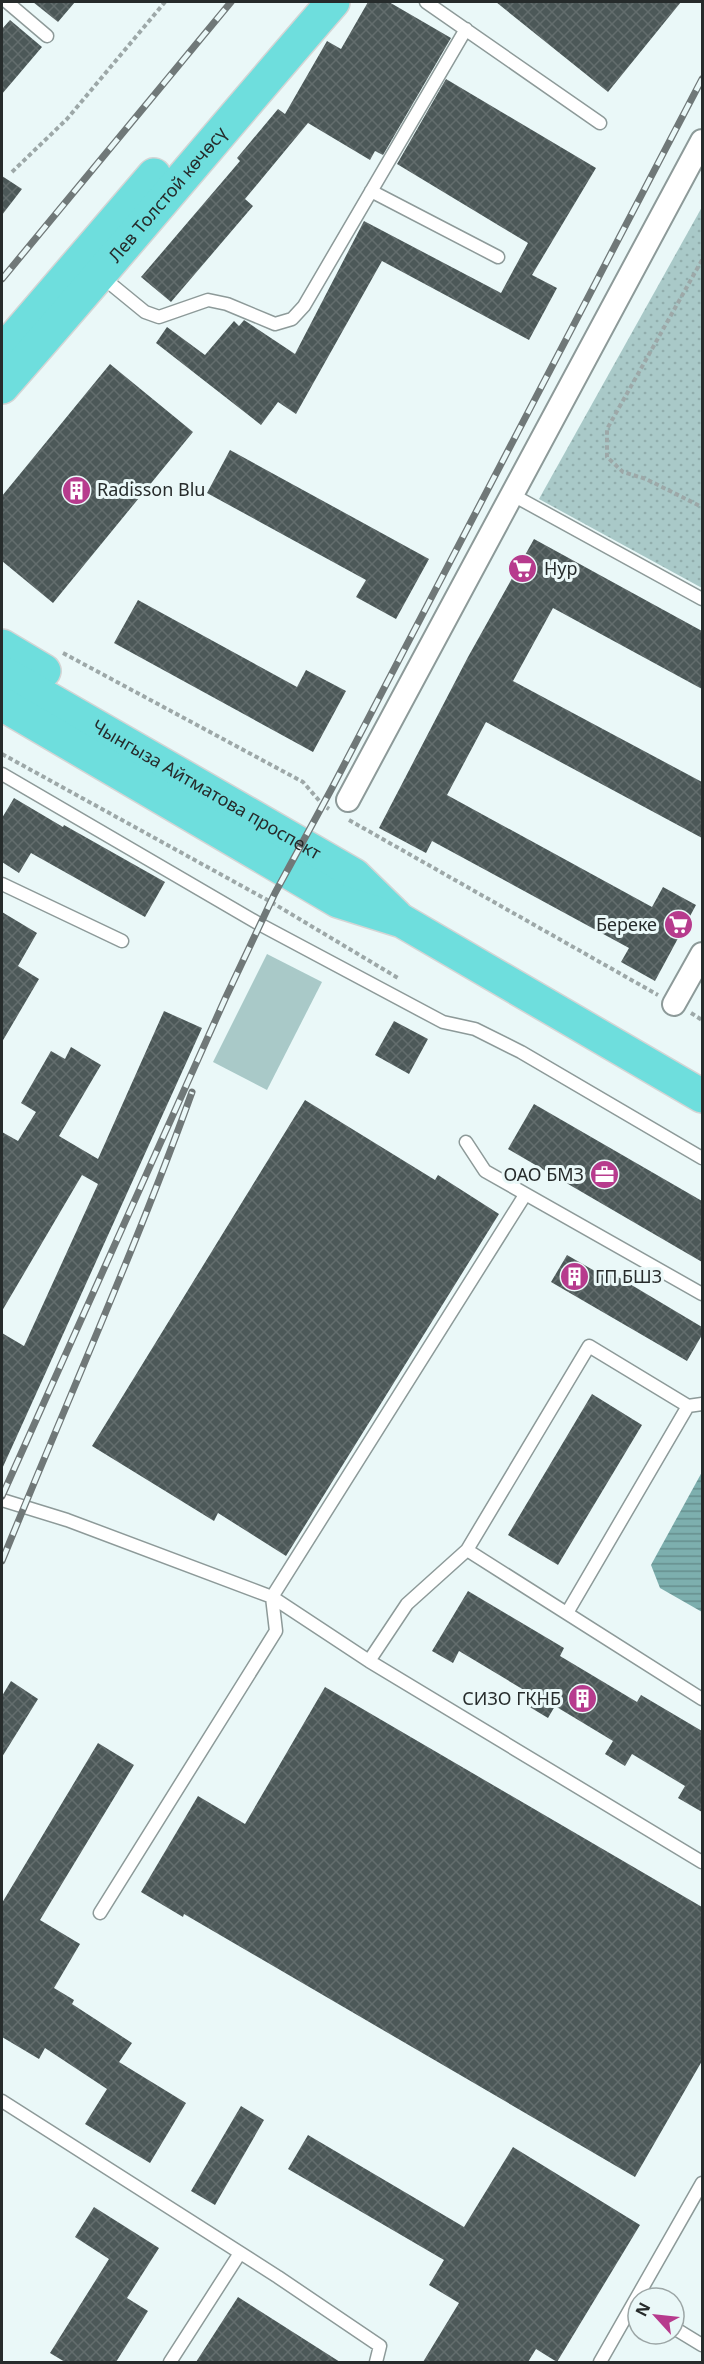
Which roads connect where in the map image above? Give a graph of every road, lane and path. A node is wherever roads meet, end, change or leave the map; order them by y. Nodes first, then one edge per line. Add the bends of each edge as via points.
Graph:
1 (7, 2) edge
2 (165, 2) edge
3 (304, 2) edge
4 (333, 2) edge
5 (426, 2) edge
6 (2, 8) edge
7 (465, 29) junction
8 (47, 36) dead end
9 (600, 123) dead end
10 (702, 141) edge
11 (12, 172) dead end
12 (371, 191) junction
13 (498, 257) dead end
14 (702, 260) edge
15 (91, 267) junction
16 (2, 352) edge
17 (2, 387) edge
18 (512, 494) junction
19 (702, 507) edge
20 (702, 599) edge
21 (2, 646) edge
22 (2, 672) edge
23 (2, 704) edge
24 (2, 729) edge
25 (2, 774) edge
26 (348, 800) dead end
27 (268, 841) junction
28 (2, 884) edge
29 (122, 941) dead end
30 (702, 954) edge
31 (674, 1004) dead end
32 (702, 1096) edge
33 (465, 1142) dead end
34 (702, 1158) edge
35 (525, 1195) junction
36 (702, 1294) edge
37 (702, 1404) edge
38 (688, 1406) junction
39 (2, 1500) edge
40 (467, 1550) junction
41 (272, 1597) junction
42 (567, 1613) junction
43 (369, 1661) junction
44 (702, 1699) edge
45 (702, 1862) edge
46 (100, 1913) dead end
47 (2, 2101) edge
48 (702, 2183) edge
49 (240, 2253) junction
50 (646, 2286) edge
51 (626, 2321) edge
52 (686, 2335) edge
53 (702, 2345) edge
54 (170, 2362) edge
55 (376, 2362) edge
56 (600, 2362) edge

1 - 6 lane
1 - 8 lane
2 - 11 path via 68,119
3 - 15 main road, Лев Толстой көчөсү
4 - 15 main road, Лев Толстой көчөсү via 184,174
5 - 7 lane
7 - 9 lane
7 - 12 lane
10 - 18 street
12 - 13 lane
12 - 15 lane via 304,306 292,319 275,324 208,300 159,317 145,312
14 - 19 path via 607,429 607,457 623,472
15 - 16 main road, Лев Толстой көчөсү
15 - 17 main road, Лев Толстой көчөсү
18 - 20 lane
18 - 26 street
21 - 27 main road via 173,746 239,791
22 - 27 main road, Чынгыза Айтматова проспект
23 - 27 main road, Чынгыза Айтматова проспект
24 - 27 main road via 210,841
25 - 34 lane via 261,925 443,1022 475,1029 520,1052
27 - 32 main road, Чынгыза Айтматова проспект via 338,901 402,921
28 - 29 lane
30 - 31 street
33 - 35 lane via 485,1171
35 - 36 lane
35 - 41 lane
37 - 38 lane
38 - 40 lane via 589,1346
38 - 42 lane
39 - 41 lane via 67,1520
40 - 42 lane
40 - 43 lane via 407,1604
41 - 43 lane
41 - 46 lane via 276,1631
42 - 44 lane
43 - 45 lane
47 - 49 lane
48 - 50 lane
49 - 54 lane
49 - 55 lane via 380,2346
51 - 56 lane
52 - 53 lane

